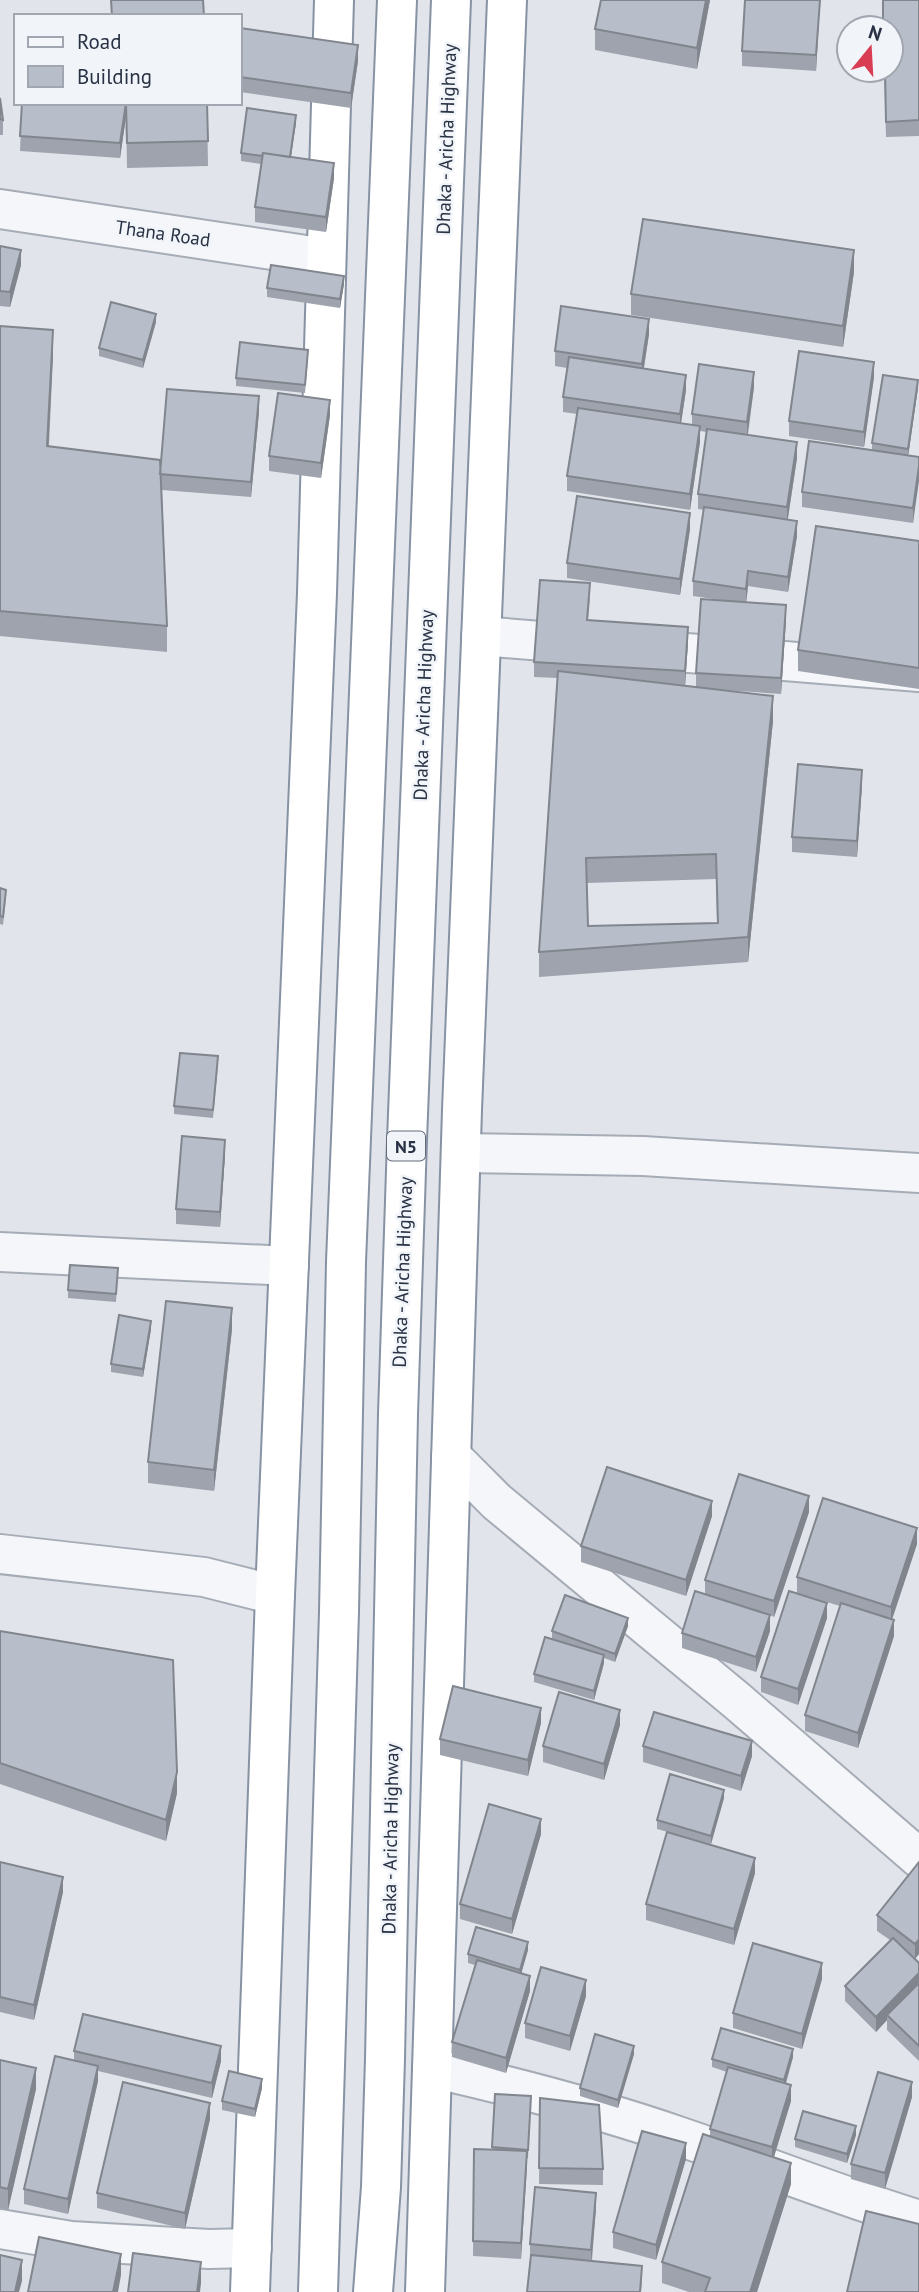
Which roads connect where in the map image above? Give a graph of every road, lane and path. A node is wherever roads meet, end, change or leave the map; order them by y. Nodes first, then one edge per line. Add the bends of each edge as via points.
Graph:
1 (334, 0) edge
2 (397, 0) edge
3 (451, 0) edge
4 (507, 0) edge
5 (0, 209) edge
6 (326, 258) junction
7 (481, 636) junction
8 (919, 672) edge
9 (461, 1153) junction
10 (919, 1173) edge
11 (0, 1252) edge
12 (289, 1266) junction
13 (451, 1456) junction
14 (0, 1554) edge
15 (275, 1595) junction
16 (919, 1858) edge
17 (432, 2068) junction
18 (919, 2220) edge
19 (0, 2229) edge
20 (251, 2248) junction
21 (250, 2292) edge
22 (318, 2292) edge
23 (373, 2292) edge
24 (425, 2292) edge

1 - 6 highway
2 - 22 highway via 346,1262
3 - 23 highway, Dhaka - Aricha Highway / N5 via 406,1154 385,2059
4 - 7 highway
5 - 6 street, Thana Road
6 - 12 highway
7 - 8 street
7 - 9 highway
9 - 10 street via 643,1156
9 - 13 highway
11 - 12 street
12 - 15 highway
13 - 16 street via 497,1502
13 - 17 highway
14 - 15 street via 204,1577
15 - 20 highway
17 - 18 street via 519,2088 676,2135
17 - 24 highway
19 - 20 street via 71,2241
20 - 21 highway

